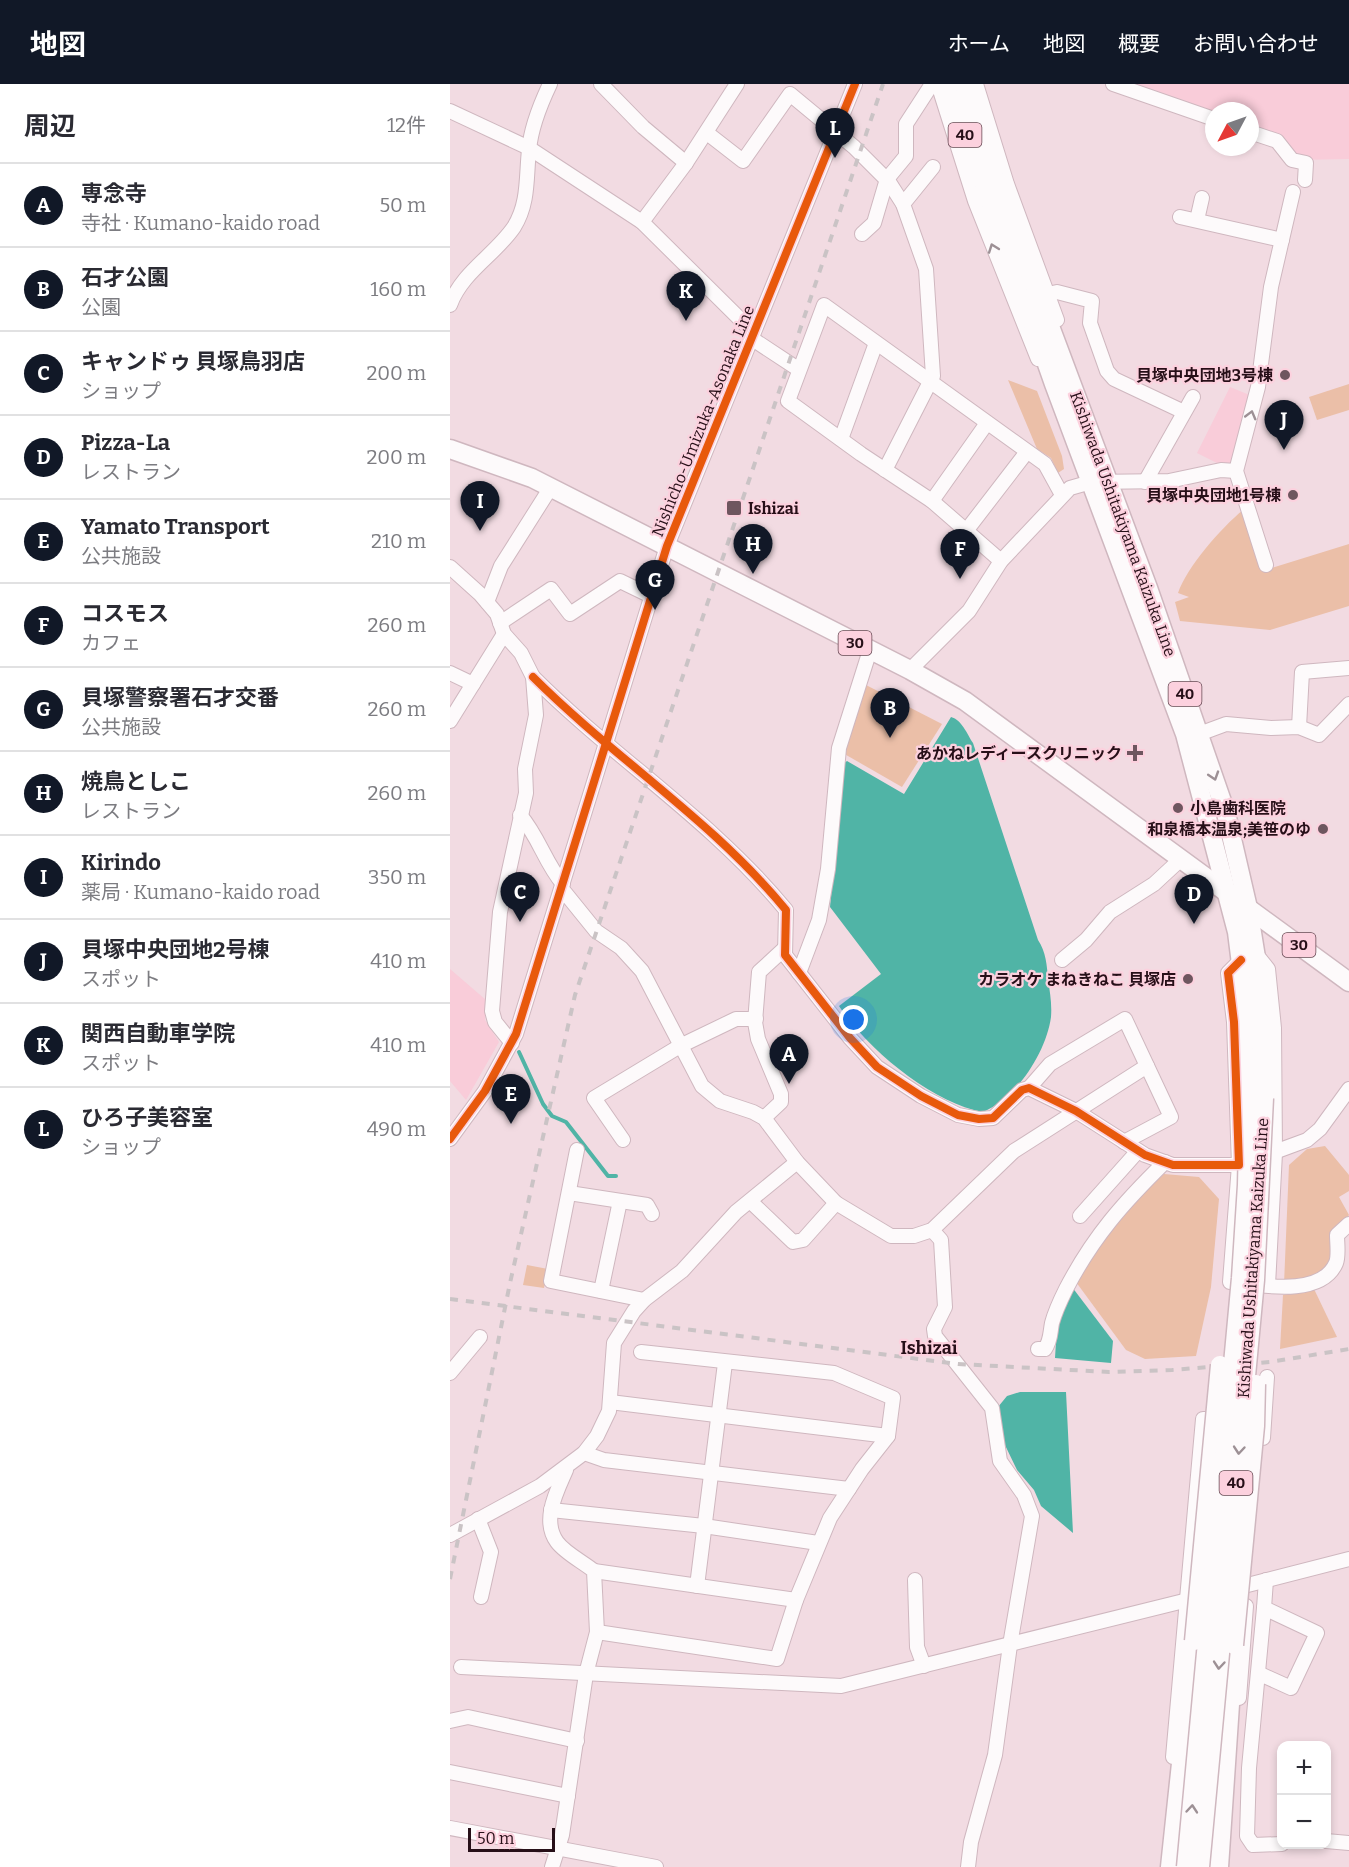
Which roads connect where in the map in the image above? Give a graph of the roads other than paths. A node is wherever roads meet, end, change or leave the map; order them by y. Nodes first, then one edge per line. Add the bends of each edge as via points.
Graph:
1 (550, 84) edge
2 (601, 84) edge
3 (737, 84) edge
4 (855, 84) edge
5 (932, 84) edge
6 (938, 84) edge
7 (949, 84) edge
8 (964, 84) edge
9 (976, 84) edge
10 (1113, 84) edge
11 (785, 89) edge
12 (450, 111) edge
13 (1205, 116) edge
14 (836, 132) junction
15 (707, 133) junction
16 (1259, 135) edge
17 (529, 148) junction
18 (686, 164) junction
19 (933, 168) dead end
20 (887, 179) junction
21 (1305, 180) dead end
22 (989, 184) junction
23 (1202, 198) dead end
24 (1288, 200) dead end
25 (903, 204) junction
26 (1180, 217) dead end
27 (1197, 220) junction
28 (642, 222) junction
29 (862, 234) dead end
30 (1282, 240) junction
31 (1048, 294) junction
32 (452, 298) edge
33 (752, 335) junction
34 (876, 343) junction
35 (1056, 345) junction
36 (798, 369) junction
37 (932, 383) junction
38 (1193, 397) dead end
39 (1184, 412) junction
40 (987, 423) junction
41 (1074, 437) junction
42 (840, 439) junction
43 (450, 448) edge
44 (1026, 453) junction
45 (885, 470) junction
46 (1236, 471) junction
47 (1091, 482) junction
48 (1145, 482) junction
49 (1110, 483) junction
50 (551, 487) junction
51 (1062, 495) junction
52 (932, 501) junction
53 (966, 531) junction
54 (667, 546) junction
55 (1001, 561) junction
56 (1266, 565) dead end
57 (450, 567) edge
58 (651, 596) junction
59 (487, 602) junction
60 (502, 628) junction
61 (870, 650) junction
62 (1349, 668) edge
63 (910, 670) junction
64 (450, 673) edge
65 (533, 676) junction
66 (472, 684) junction
67 (1349, 704) edge
68 (450, 721) edge
69 (1299, 727) junction
70 (1199, 734) junction
71 (606, 741) junction
72 (520, 816) junction
73 (1181, 859) junction
74 (562, 887) junction
75 (1228, 894) junction
76 (1248, 908) junction
77 (784, 949) junction
78 (1248, 957) junction
79 (1062, 960) dead end
80 (799, 973) junction
81 (1349, 982) edge
82 (756, 1019) junction
83 (512, 1043) junction
84 (680, 1046) junction
85 (1147, 1066) junction
86 (1029, 1088) junction
87 (1349, 1089) edge
88 (1076, 1111) junction
89 (764, 1118) junction
90 (450, 1139) edge
91 (623, 1140) dead end
92 (1124, 1142) junction
93 (577, 1150) dead end
94 (1138, 1151) junction
95 (1275, 1153) junction
96 (797, 1162) junction
97 (1165, 1162) junction
98 (1239, 1166) junction
99 (569, 1193) junction
100 (620, 1201) junction
101 (750, 1202) junction
102 (836, 1203) junction
103 (652, 1214) dead end
104 (1080, 1216) dead end
105 (1349, 1224) edge
106 (932, 1230) junction
107 (1254, 1281) junction
108 (602, 1291) junction
109 (644, 1300) junction
110 (480, 1337) dead end
111 (1038, 1349) dead end
112 (641, 1352) dead end
113 (725, 1364) junction
114 (450, 1373) edge
115 (1267, 1377) dead end
116 (610, 1402) junction
117 (718, 1415) junction
118 (1264, 1419) junction
119 (888, 1437) junction
120 (584, 1453) junction
121 (568, 1467) junction
122 (711, 1474) junction
123 (849, 1489) junction
124 (551, 1510) junction
125 (478, 1519) junction
126 (704, 1526) junction
127 (450, 1535) edge
128 (818, 1543) junction
129 (1349, 1559) edge
130 (594, 1571) junction
131 (915, 1580) dead end
132 (1266, 1580) junction
133 (1248, 1584) junction
134 (697, 1586) junction
135 (481, 1597) dead end
136 (796, 1600) junction
137 (1188, 1600) junction
138 (1264, 1608) junction
139 (597, 1632) junction
140 (1010, 1646) junction
141 (924, 1666) junction
142 (461, 1667) dead end
143 (586, 1674) junction
144 (1260, 1674) junction
145 (450, 1721) edge
146 (577, 1741) junction
147 (450, 1772) edge
148 (568, 1796) junction
149 (1176, 1798) junction
150 (1223, 1822) junction
151 (450, 1828) edge
152 (1331, 1841) edge
153 (1349, 1843) edge
154 (1277, 1844) edge
155 (557, 1848) junction
156 (552, 1867) edge
157 (656, 1867) edge
158 (968, 1867) edge
159 (1170, 1867) edge
160 (1186, 1867) edge
161 (1200, 1867) edge
162 (1220, 1867) edge

1 - 17 street via 538,110
2 - 18 street
3 - 15 street
4 - 14 street, Nishicho-Umizuka-Asonaka Line
5 - 20 street via 906,123 906,156
41 -> 6 street via 1022,325 975,201
7 - 22 main road, Kishiwada Ushitakiyama Kaizuka Line / 40
8 - 22 main road, Kishiwada Ushitakiyama Kaizuka Line / 40
9 - 31 street via 1007,184
10 - 13 street
11 - 14 street
11 - 15 street via 743,161
12 - 17 street
14 - 20 street
14 - 33 street, Nishicho-Umizuka-Asonaka Line
15 - 18 street
16 - 21 street via 1277,141 1292,160 1306,163
17 - 28 street
17 - 32 street via 526,198 514,227
18 - 28 street
19 - 25 street
20 - 25 street
20 - 29 street
22 - 35 main road, Kishiwada Ushitakiyama Kaizuka Line / 40
22 - 41 main road, Kishiwada Ushitakiyama Kaizuka Line / 40
23 - 27 street
24 - 30 street
25 - 37 street via 926,269
26 - 27 street
27 - 30 street via 1248,225
28 - 33 street
46 -> 30 street via 1258,387
31 - 35 street via 1059,327
31 - 39 street via 1057,292 1092,301 1090,323 1107,371 1114,379
33 - 36 street
33 - 54 street, Nishicho-Umizuka-Asonaka Line
34 - 36 street via 824,305
34 - 37 street
34 - 42 street
35 - 49 main road, Kishiwada Ushitakiyama Kaizuka Line / 40
36 - 42 street via 788,401
37 - 40 street
37 - 45 street
38 - 39 street
39 - 48 street
40 - 44 street
40 - 52 street
41 - 47 main road, Kishiwada Ushitakiyama Kaizuka Line / 40
42 - 45 street
43 - 50 main road, 30
44 - 51 street via 1045,464
44 - 53 street
45 - 52 street
46 - 48 street
46 - 56 street
47 - 49 street
47 - 51 street via 1070,488
47 - 75 main road, Kishiwada Ushitakiyama Kaizuka Line / 40 via 1185,734
48 - 49 street
49 - 70 main road, Kishiwada Ushitakiyama Kaizuka Line / 40
50 - 54 main road, 30
50 - 59 street via 501,566
51 - 55 street
52 - 53 street
53 - 55 street
54 - 58 street, Nishicho-Umizuka-Asonaka Line
54 - 61 main road, 30
55 - 63 street via 969,611
57 - 59 street
58 - 60 street via 620,581 570,614 551,589
58 - 71 street, Nishicho-Umizuka-Asonaka Line
59 - 60 street
60 - 65 street
60 - 66 street
61 - 63 main road, 30
61 - 80 street via 839,748 819,920
62 - 69 street via 1302,672
63 - 73 main road, 30 via 988,716
64 - 66 street
65 - 71 street via 566,710
65 - 72 street via 536,715
66 - 68 street
67 - 69 street via 1319,735
69 - 70 street via 1226,723
70 -> 76 main road, Kishiwada Ushitakiyama Kaizuka Line / 40 via 1226,813
71 - 74 street, Nishicho-Umizuka-Asonaka Line
71 - 77 street via 756,874 786,910
72 - 74 street via 531,828
72 - 83 street via 503,887 492,1011 495,1023
73 - 75 main road, 30
73 - 79 street via 1154,884 1110,912
74 - 83 street, Nishicho-Umizuka-Asonaka Line
74 - 84 street via 596,931 621,948 642,971
75 - 76 main road, 30
75 - 78 main road, Kishiwada Ushitakiyama Kaizuka Line / 40
76 - 78 main road, Kishiwada Ushitakiyama Kaizuka Line / 40
76 - 81 main road, 30
77 - 80 street
77 - 82 street via 759,972
78 - 95 street via 1268,969 1274,1028
78 - 98 street via 1228,973 1234,1022
78 - 107 main road, Kishiwada Ushitakiyama Kaizuka Line / 40, bridge via 1260,988
80 - 86 street via 877,1067 958,1115 993,1118
82 - 84 street via 736,1019
82 - 89 street via 758,1039 781,1094 781,1102
83 - 90 street, Nishicho-Umizuka-Asonaka Line via 485,1091
84 - 89 street via 695,1078 711,1096
84 - 91 street via 594,1098
85 - 86 street via 1125,1019 1050,1064
85 - 88 street
85 - 92 street via 1172,1117
86 - 88 street
87 - 95 street via 1314,1135
88 - 92 street
88 - 106 street via 1014,1151
89 - 96 street
92 - 94 street
93 - 99 street
94 - 97 street
94 - 104 street
95 - 98 street
95 - 107 street
96 - 101 street
96 - 102 street
97 - 98 street
97 - 111 street via 1118,1208 1086,1252 1052,1324 1051,1341 1046,1349
98 - 107 street via 1230,1282
99 - 100 street
99 - 108 street via 551,1281
100 - 103 street via 647,1205
100 - 108 street
101 - 102 street via 793,1242 803,1240
101 - 109 street via 682,1271
102 - 106 street via 891,1236 914,1236
105 - 107 street via 1337,1235 1337,1262 1329,1273 1314,1282 1284,1288
106 - 140 street via 941,1240 945,1307 934,1329 935,1336 992,1408 1000,1461 1024,1495 1032,1515
107 - 149 main road, bridge via 1230,1305
107 - 150 main road, bridge via 1255,1426 1234,1645
160 -> 107 main road, Kishiwada Ushitakiyama Kaizuka Line / 40, bridge
107 -> 161 main road, Kishiwada Ushitakiyama Kaizuka Line / 40, bridge
108 - 109 street
109 - 116 street via 614,1343
110 - 114 street
112 - 113 street
113 - 117 street
113 - 119 street via 834,1374 867,1386 893,1398
115 - 118 street
116 - 117 street
116 - 120 street via 597,1436
117 - 119 street
117 - 122 street
118 - 133 street
118 - 137 street via 1203,1419
119 - 123 street
120 - 121 street
120 - 122 street via 604,1460
121 - 124 street
121 - 125 street
122 - 123 street
122 - 126 street
123 - 128 street
124 - 126 street
124 - 130 street via 551,1529 556,1540
125 - 127 street
125 - 135 street via 491,1552 490,1580
126 - 128 street
126 - 134 street
128 - 136 street
129 - 132 street
130 - 134 street
130 - 139 street
131 - 141 street via 917,1647
132 - 133 street
132 - 138 street
133 - 137 street
133 - 150 street via 1237,1732
134 - 136 street
136 - 139 street via 777,1659
137 - 140 street
137 - 149 street via 1173,1753
138 - 144 street
138 - 144 street via 1317,1633 1291,1688
139 - 143 street
140 - 141 street
140 - 158 street via 995,1755 970,1842
141 - 143 street via 841,1686
142 - 143 street
143 - 146 street
144 - 154 street via 1246,1836 1253,1845
145 - 146 street via 468,1718
146 - 148 street
147 - 148 street
148 - 155 street
149 - 159 main road
150 - 162 main road
151 - 155 street
152 - 153 street
155 - 156 street
155 - 157 street

